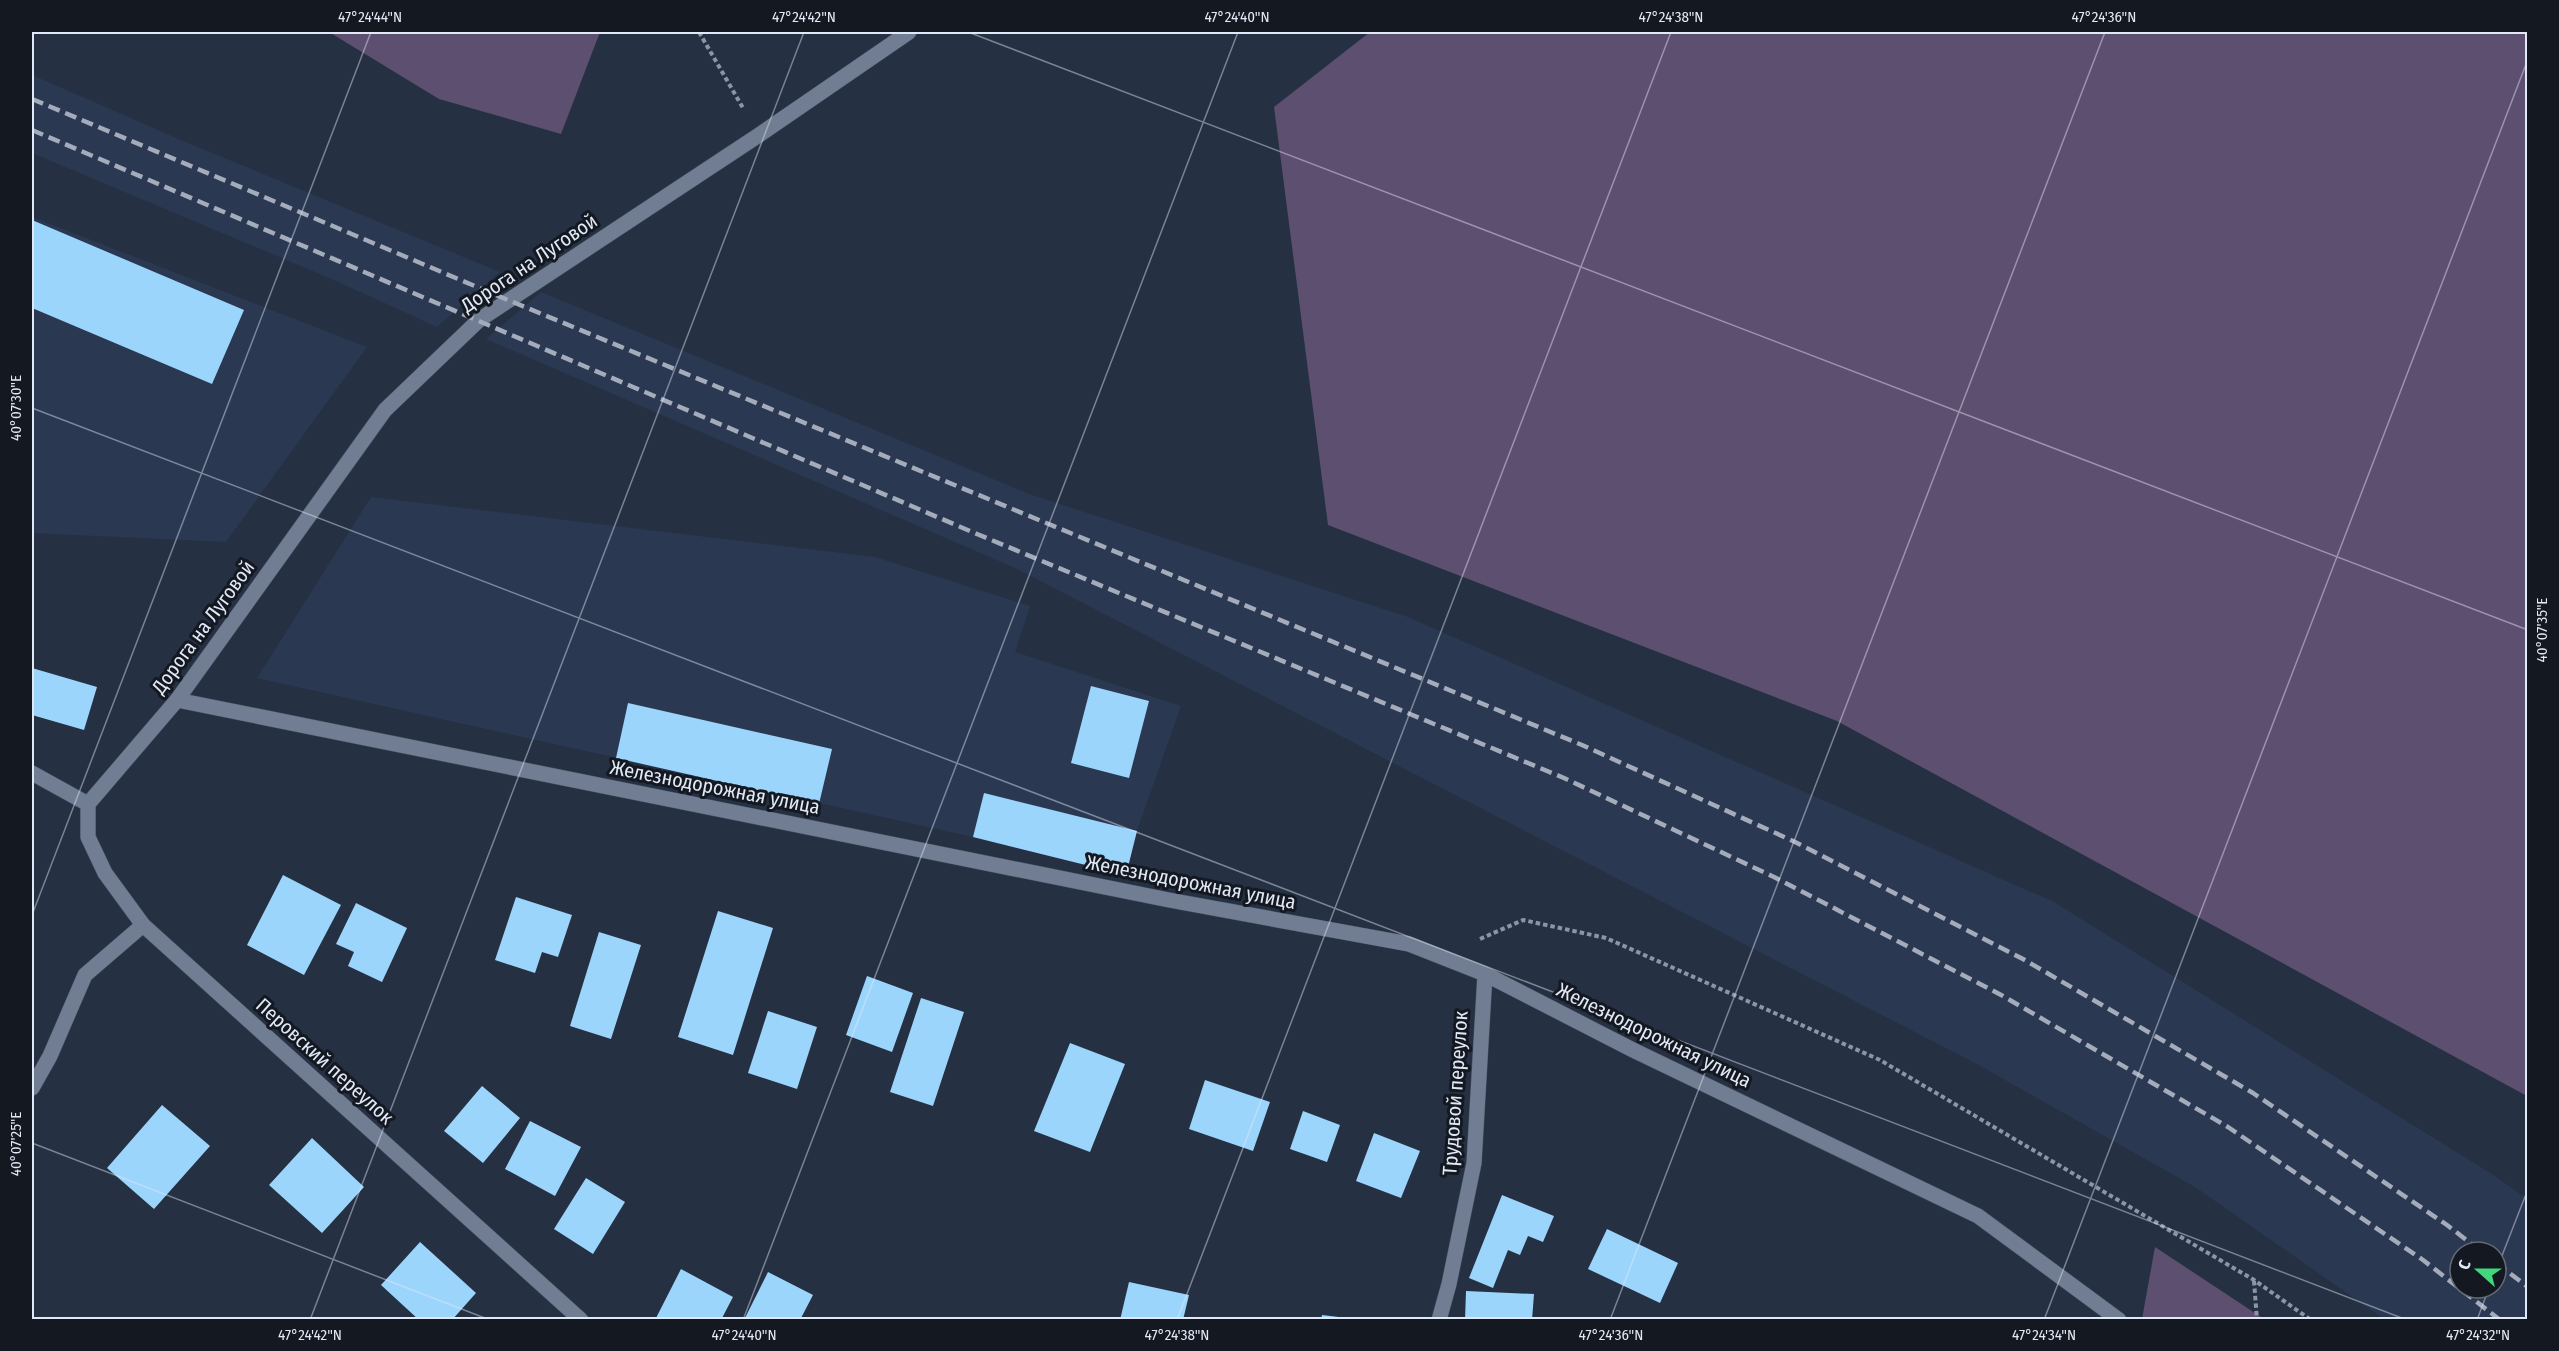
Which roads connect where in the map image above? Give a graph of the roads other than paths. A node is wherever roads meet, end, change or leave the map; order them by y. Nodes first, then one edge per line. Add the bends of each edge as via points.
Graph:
1 (909, 32) edge
2 (177, 700) junction
3 (32, 773) edge
4 (88, 804) junction
5 (143, 924) junction
6 (1485, 974) junction
7 (32, 1088) edge
8 (581, 1320) edge
9 (1439, 1320) edge
10 (2118, 1320) edge

1 - 2 street, Дорога на Луговой via 479,320 385,410
2 - 4 street, Дорога на Луговой
2 - 6 street, Железнодорожная улица via 1169,900 1409,944
3 - 4 street
4 - 5 street, Перовский переулок via 88,837 96,855
5 - 7 street via 85,975
5 - 8 street, Перовский переулок
6 - 9 street, Трудовой переулок via 1474,1163
6 - 10 street, Железнодорожная улица via 1978,1216

